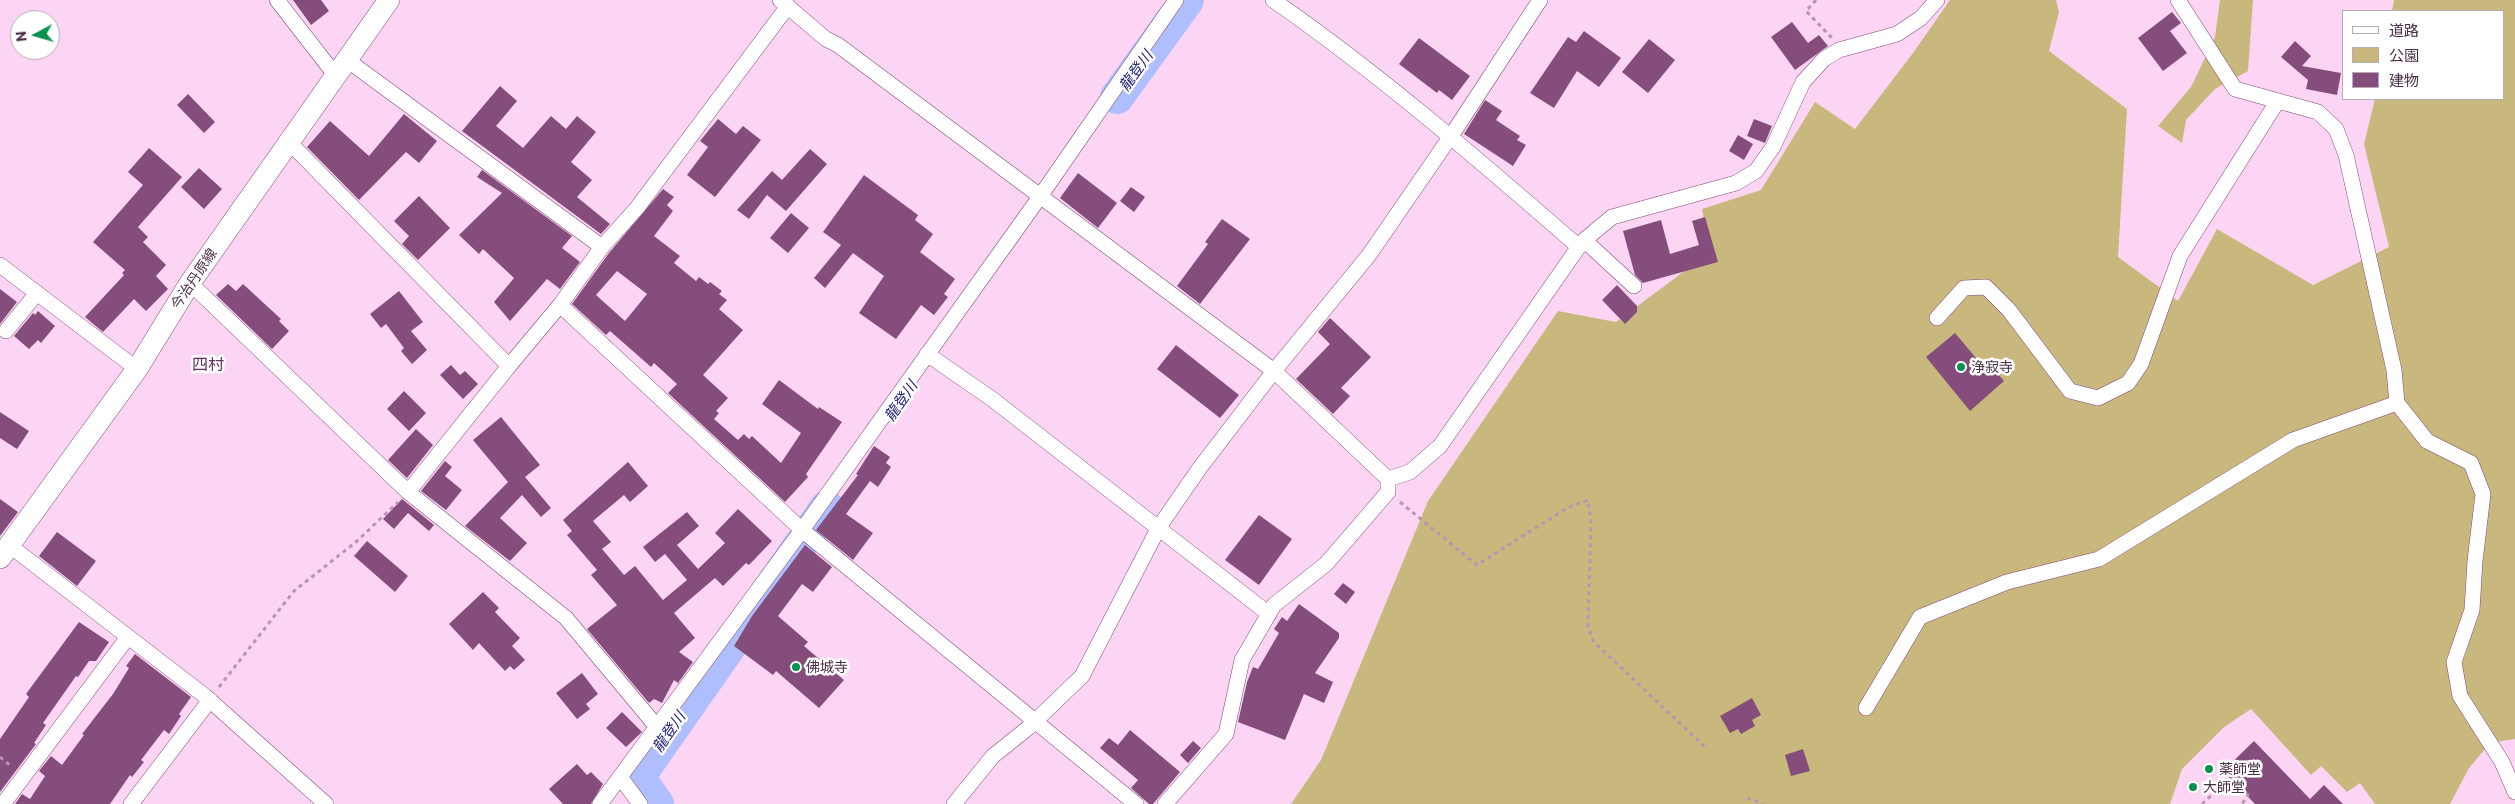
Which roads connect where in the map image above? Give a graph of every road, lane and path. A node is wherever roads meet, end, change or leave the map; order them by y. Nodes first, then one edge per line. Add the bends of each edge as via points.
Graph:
1 (277, 0) edge
2 (389, 0) edge
3 (1176, 0) edge
4 (1273, 0) edge
5 (1540, 0) edge
6 (1816, 0) edge
7 (1937, 0) edge
8 (2178, 0) edge
9 (784, 3) edge
10 (1843, 49) junction
11 (342, 68) junction
12 (2277, 102) junction
13 (1452, 136) junction
14 (289, 142) junction
15 (1039, 198) junction
16 (1582, 244) junction
17 (602, 247) junction
18 (0, 265) edge
19 (190, 283) junction
20 (1634, 286) dead end
21 (37, 293) junction
22 (560, 305) junction
23 (1937, 318) dead end
24 (6, 331) dead end
25 (928, 354) junction
26 (509, 366) junction
27 (137, 369) junction
28 (1274, 371) junction
29 (2397, 403) junction
30 (1388, 485) junction
31 (408, 492) junction
32 (1159, 528) junction
33 (802, 530) junction
34 (5, 551) edge
35 (1269, 614) junction
36 (128, 637) junction
37 (210, 700) junction
38 (1866, 708) dead end
39 (1034, 721) junction
40 (656, 727) junction
41 (1707, 749) dead end
42 (621, 778) junction
43 (2515, 792) edge
44 (1747, 798) dead end
45 (3, 804) edge
46 (131, 804) edge
47 (326, 804) edge
48 (600, 804) edge
49 (640, 804) edge
50 (954, 804) edge
51 (1136, 804) edge
52 (1165, 804) edge
53 (1764, 804) edge
54 (2202, 804) edge
55 (2242, 804) edge

1 - 11 street
2 - 11 main road, 今治丹原線
3 - 15 street
4 - 13 street via 1323,34
5 - 13 street
6 - 10 path via 1806,11
7 - 10 street via 1921,18 1897,34
8 - 12 street via 2235,89
9 - 15 street via 826,39
9 - 17 street via 637,208
10 - 16 street via 1824,59 1802,82 1773,147 1756,170 1736,183 1612,217
11 - 14 main road, 今治丹原線
11 - 17 street
12 - 23 street via 2180,256 2141,364 2128,383 2098,398 2070,391 2009,310 1986,287 1964,288
12 - 29 street via 2318,112 2336,129 2346,155 2392,361
13 - 16 street
13 - 28 street via 1369,254
14 - 19 main road, 今治丹原線
14 - 26 street
15 - 25 street
15 - 28 street
16 - 20 street
16 - 30 street via 1440,446 1410,472
17 - 22 street
18 - 21 street
19 - 27 main road, 今治丹原線
19 - 31 street
21 - 24 street
21 - 27 street
22 - 26 street
22 - 33 street
25 - 32 street via 989,396
25 - 33 street
26 - 31 street
27 - 34 main road, 今治丹原線
28 - 30 street
28 - 32 street via 1199,469
29 - 38 street via 2294,440 2099,559 2007,582 1920,618
29 - 43 street via 2427,441 2471,463 2483,494 2472,610 2454,662 2460,696 2502,762
30 - 35 street via 1326,564 1274,605
30 - 41 path via 1477,565 1567,508 1588,500 1591,520 1588,626 1593,641
31 - 37 path via 356,542 294,591
31 - 40 street via 566,618
32 - 35 street
32 - 39 street via 1082,676
33 - 39 street
33 - 40 street
34 - 36 street
35 - 52 street via 1242,660 1226,734
36 - 37 street
36 - 45 street
37 - 46 street
37 - 47 street
39 - 50 street via 993,756
39 - 51 street
40 - 42 street
42 - 48 street
42 - 49 street
44 - 53 path
54 - 55 path via 2232,776 2248,795

